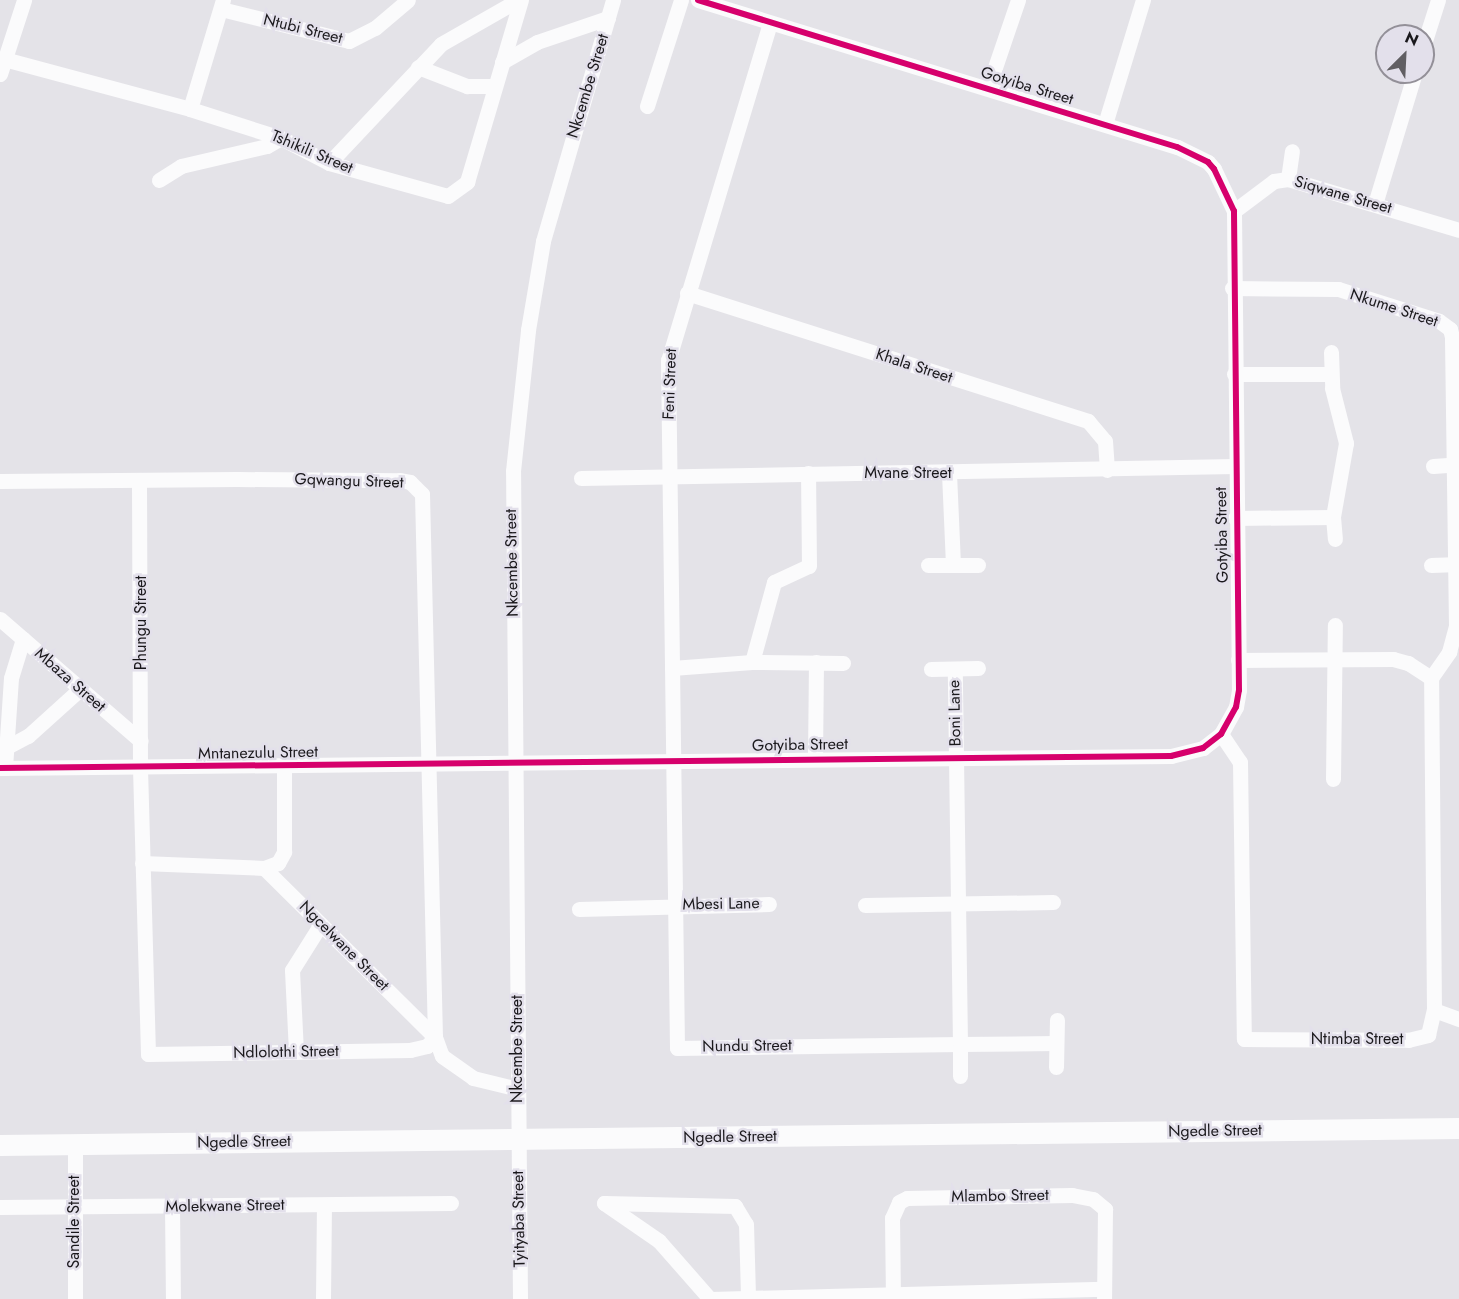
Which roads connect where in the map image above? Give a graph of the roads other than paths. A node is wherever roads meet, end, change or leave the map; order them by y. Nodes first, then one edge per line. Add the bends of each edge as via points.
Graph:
1 (24, 0) edge
2 (408, 0) edge
3 (520, 0) edge
4 (613, 0) edge
5 (681, 0) edge
6 (701, 0) edge
7 (1018, 0) edge
8 (1143, 0) edge
9 (1438, 0) edge
10 (222, 4) edge
11 (608, 18) junction
12 (770, 22) junction
13 (1430, 24) edge
14 (502, 62) junction
15 (2, 67) edge
16 (418, 67) junction
17 (1411, 84) edge
18 (495, 86) junction
19 (987, 88) junction
20 (647, 106) dead end
21 (190, 109) junction
22 (1105, 124) junction
23 (281, 138) junction
24 (1292, 151) dead end
25 (329, 163) junction
26 (1288, 179) junction
27 (159, 180) dead end
28 (1376, 204) junction
29 (1234, 211) junction
30 (1459, 230) edge
31 (1232, 288) junction
32 (687, 292) junction
33 (1330, 352) dead end
34 (1234, 374) junction
35 (1330, 374) junction
36 (1455, 464) edge
37 (1235, 465) junction
38 (1433, 466) dead end
39 (1107, 470) junction
40 (808, 473) junction
41 (950, 473) junction
42 (668, 475) junction
43 (581, 478) dead end
44 (139, 480) junction
45 (0, 481) edge
46 (1333, 517) junction
47 (1235, 518) junction
48 (1335, 538) dead end
49 (1457, 563) edge
50 (953, 564) junction
51 (1431, 564) dead end
52 (928, 565) dead end
53 (978, 565) dead end
54 (0, 619) edge
55 (1335, 625) dead end
56 (23, 639) junction
57 (1333, 659) junction
58 (1238, 660) junction
59 (816, 662) junction
60 (752, 663) junction
61 (843, 663) dead end
62 (672, 668) junction
63 (978, 668) dead end
64 (931, 669) dead end
65 (955, 669) junction
66 (5, 675) edge
67 (1431, 678) junction
68 (80, 688) junction
69 (1221, 734) junction
70 (141, 741) junction
71 (7, 747) junction
72 (956, 757) junction
73 (815, 758) junction
74 (671, 761) junction
75 (515, 764) junction
76 (428, 765) junction
77 (284, 766) junction
78 (140, 767) junction
79 (3, 768) edge
80 (1333, 779) dead end
81 (142, 863) junction
82 (264, 868) junction
83 (958, 902) junction
84 (1053, 902) dead end
85 (769, 904) dead end
86 (673, 905) junction
87 (865, 905) dead end
88 (579, 909) dead end
89 (321, 924) junction
90 (1434, 1010) junction
91 (1459, 1019) edge
92 (1057, 1020) dead end
93 (435, 1037) junction
94 (1056, 1043) junction
95 (960, 1044) junction
96 (297, 1052) junction
97 (1056, 1067) dead end
98 (960, 1076) dead end
99 (518, 1089) junction
100 (1459, 1128) edge
101 (518, 1139) junction
102 (75, 1144) junction
103 (0, 1145) edge
104 (451, 1203) dead end
105 (324, 1205) junction
106 (0, 1207) edge
107 (74, 1207) junction
108 (172, 1207) junction
109 (1104, 1294) edge
110 (748, 1296) junction
111 (893, 1296) edge
112 (75, 1299) edge
113 (173, 1299) edge
114 (323, 1299) edge
115 (520, 1299) edge
116 (711, 1299) edge

1 - 15 street
2 - 10 street, Ntubi Street via 375,28 349,42
3 - 14 street, Tshikili Street
3 - 16 street via 441,44
4 - 11 street, Nkcembe Street
5 - 20 street
6 - 12 street, Gotyiba Street
7 - 19 street
8 - 22 street
9 - 13 street
10 - 21 street
11 - 14 street via 537,42
11 - 75 street, Nkcembe Street via 550,212 522,374 511,499
12 - 19 street, Gotyiba Street
12 - 32 street, Feni Street
14 - 18 street, Tshikili Street
15 - 21 street, Tshikili Street
16 - 18 street via 467,86
16 - 25 street
17 - 28 street
18 - 25 street, Tshikili Street via 466,182 455,193 440,195
19 - 22 street, Gotyiba Street
21 - 23 street, Tshikili Street
22 - 29 street, Gotyiba Street via 1177,147 1208,162
23 - 25 street, Tshikili Street
23 - 27 street via 267,146 181,166
24 - 26 street
26 - 28 street, Siqwane Street
26 - 29 street, Siqwane Street via 1274,181
28 - 30 street, Siqwane Street
29 - 31 street, Gotyiba Street
31 - 34 street, Gotyiba Street
31 - 36 street, Nkume Street via 1338,290 1446,326 1452,337
32 - 39 street, Khala Street via 1088,421 1105,441
32 - 42 street, Feni Street via 668,360
33 - 35 street
34 - 35 street
34 - 37 street, Gotyiba Street
35 - 46 street via 1346,443
36 - 38 street
36 - 49 street, Nkume Street
37 - 39 street, Mvane Street
37 - 47 street, Gotyiba Street
39 - 41 street, Mvane Street
40 - 41 street, Mvane Street
40 - 42 street, Mvane Street
40 - 60 street via 809,566 774,582
41 - 50 street
42 - 43 street, Mvane Street
42 - 62 street, Feni Street
44 - 45 street, Gqwangu Street
44 - 70 street, Phungu Street
44 - 76 street, Gqwangu Street via 400,480 417,488 424,502
46 - 47 street
46 - 48 street
47 - 58 street, Gotyiba Street
49 - 51 street
49 - 67 street, Nkume Street via 1455,636
50 - 52 street
50 - 53 street
54 - 56 street, Mbaza Street
55 - 57 street
56 - 66 street
56 - 68 street, Mbaza Street
57 - 58 street
57 - 67 street via 1401,660
57 - 80 street
58 - 69 street, Gotyiba Street via 1236,707
59 - 60 street
59 - 61 street
59 - 73 street
60 - 62 street
62 - 74 street, Feni Street
63 - 65 street, Boni Lane
64 - 65 street, Boni Lane
65 - 72 street, Boni Lane
66 - 71 street
67 - 90 street, Ntimba Street
68 - 70 street, Mbaza Street
68 - 71 street via 28,736
69 - 72 street, Gotyiba Street via 1203,748 1171,756
69 - 90 street, Ntimba Street via 1240,762 1244,1039 1422,1038 1432,1028
70 - 78 street, Phungu Street
71 - 79 street
72 - 73 street, Gotyiba Street
72 - 83 street
73 - 74 street, Gotyiba Street
74 - 75 street, Gotyiba Street
74 - 86 street, Nundu Street
75 - 76 street, Mntanezulu Street
75 - 99 street, Nkcembe Street
76 - 77 street, Mntanezulu Street
76 - 93 street
77 - 78 street, Mntanezulu Street
77 - 82 street via 284,852 278,862
78 - 79 street, Mntanezulu Street
78 - 81 street, Ndlolothi Street
81 - 82 street
81 - 96 street, Ndlolothi Street via 148,1054
82 - 89 street, Ngcelwane Street
83 - 84 street
83 - 87 street
83 - 95 street
85 - 86 street, Mbesi Lane
86 - 88 street
86 - 95 street, Nundu Street via 677,1048
89 - 93 street, Ngcelwane Street
89 - 96 street via 292,970
90 - 91 street
92 - 94 street
93 - 96 street, Ndlolothi Street via 427,1046 410,1050
93 - 99 street, Ngcelwane Street via 442,1056 459,1069 485,1083
94 - 95 street, Nundu Street
94 - 97 street
95 - 98 street
99 - 101 street, Nkcembe Street
100 - 101 street, Ngedle Street
101 - 102 street, Ngedle Street
101 - 115 street, Tyityaba Street
102 - 103 street, Ngedle Street
102 - 107 street, Sandile Street
104 - 105 street, Molekwane Street
105 - 108 street, Molekwane Street
105 - 114 street
106 - 107 street, Molekwane Street
107 - 108 street, Molekwane Street
107 - 112 street, Sandile Street
108 - 113 street
109 - 111 street
109 - 111 street, Mlambo Street via 1106,1209 1093,1198 907,1198 895,1208 892,1218
110 - 111 street
110 - 116 street
110 - 116 street via 746,1224 735,1206 604,1203 659,1241

